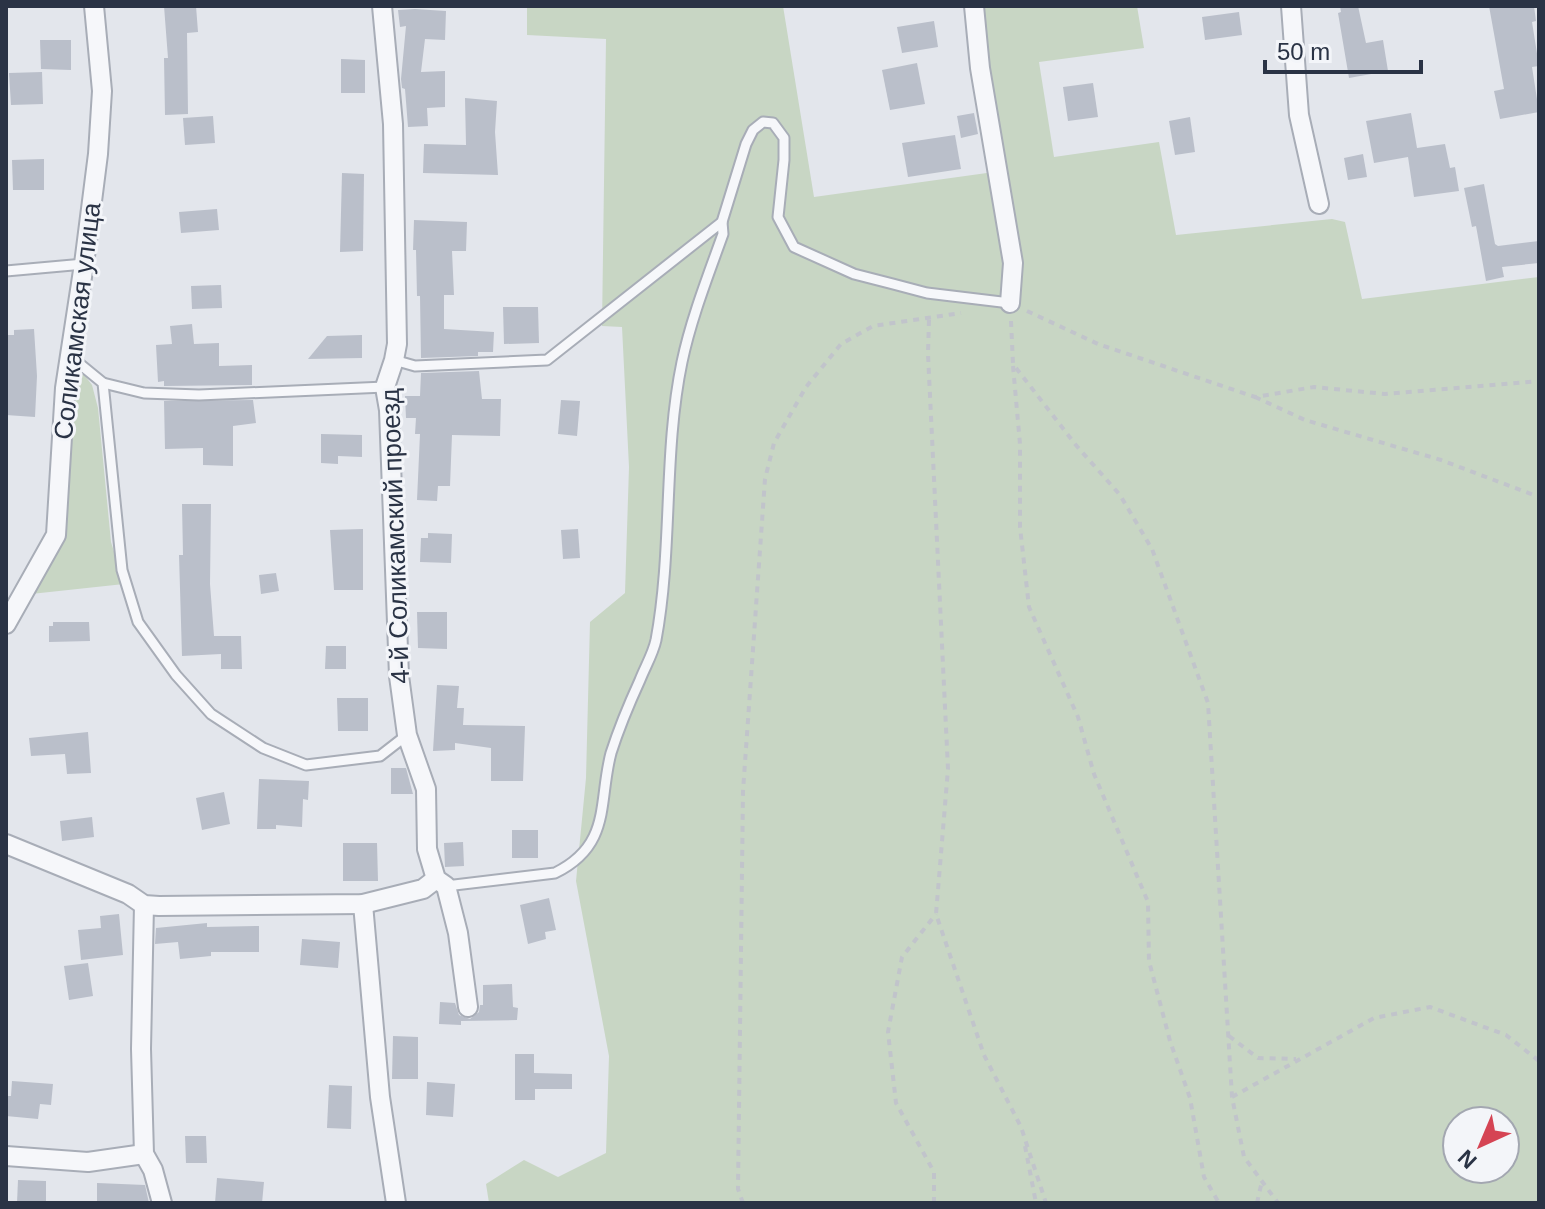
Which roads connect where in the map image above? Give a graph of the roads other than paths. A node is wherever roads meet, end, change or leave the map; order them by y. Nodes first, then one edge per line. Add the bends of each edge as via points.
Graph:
1 (94, 6) edge
2 (382, 6) edge
3 (974, 6) edge
4 (1291, 6) edge
5 (1319, 204) dead end
6 (722, 222) junction
7 (84, 264) junction
8 (6, 271) edge
9 (1010, 303) joint
10 (70, 356) junction
11 (394, 360) junction
12 (103, 383) junction
13 (385, 387) junction
14 (6, 624) edge
15 (407, 735) junction
16 (6, 844) edge
17 (441, 882) junction
18 (363, 904) junction
19 (144, 905) junction
20 (468, 1007) dead end
21 (144, 1154) junction
22 (6, 1156) edge
23 (162, 1203) edge
24 (396, 1203) edge

1 - 7 street, Соликамская улица via 102,91
2 - 11 street, 4-й Соликамский проезд via 393,124
3 - 9 street via 1013,263
4 - 5 street via 1299,115
6 - 9 lane via 753,130 763,122 773,123 784,138 778,217 794,247 854,274 927,293
6 - 11 lane via 547,360 415,366
6 - 17 lane via 723,234 682,360 655,644 611,756 601,821 589,844 555,873
7 - 8 lane
7 - 10 street, Соликамская улица
10 - 12 lane
10 - 14 street, Соликамская улица via 56,535
11 - 13 street, 4-й Соликамский проезд
12 - 13 lane via 144,393 199,395
12 - 15 lane via 122,570 138,622 176,675 211,714 263,748 306,765 380,756
13 - 15 street, 4-й Соликамский проезд via 399,676
15 - 17 street, 4-й Соликамский проезд via 426,789 427,849
16 - 19 street
17 - 18 street
17 - 20 street, 4-й Соликамский проезд via 458,933
18 - 19 street
18 - 24 street via 380,1097
19 - 21 street
21 - 22 street via 88,1162
21 - 23 street

